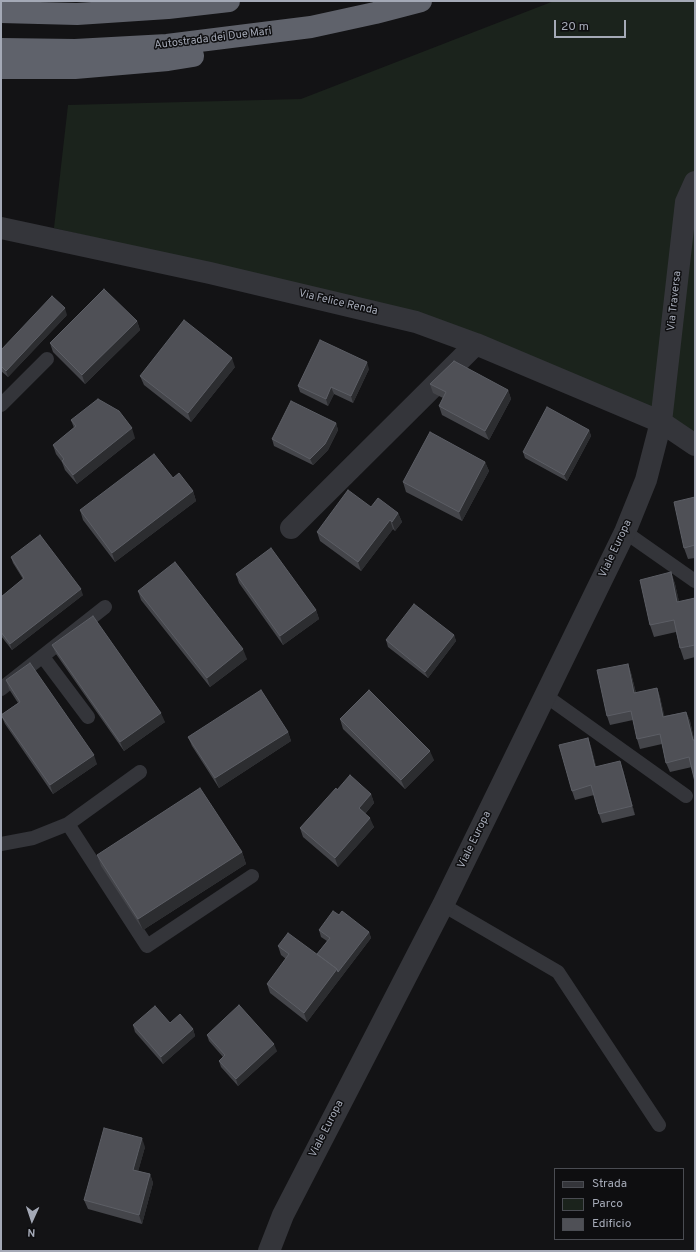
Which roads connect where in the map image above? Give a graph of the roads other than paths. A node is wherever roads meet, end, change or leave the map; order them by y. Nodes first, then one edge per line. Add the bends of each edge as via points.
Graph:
1 (229, 1) edge
2 (421, 1) edge
3 (1, 5) edge
4 (1, 12) edge
5 (77, 14) junction
6 (310, 27) junction
7 (1, 48) edge
8 (1, 68) edge
9 (695, 182) edge
10 (1, 228) edge
11 (476, 344) junction
12 (47, 359) dead end
13 (1, 405) edge
14 (661, 422) junction
15 (695, 445) edge
16 (291, 528) dead end
17 (625, 532) junction
18 (695, 582) edge
19 (105, 607) dead end
20 (43, 657) junction
21 (1, 689) edge
22 (546, 696) junction
23 (88, 717) dead end
24 (140, 772) dead end
25 (686, 796) dead end
26 (68, 824) junction
27 (1, 844) edge
28 (252, 876) dead end
29 (443, 905) junction
30 (659, 1125) dead end
31 (269, 1251) edge

1 - 5 highway
2 - 6 highway, Autostrada dei Due Mari
3 - 5 highway
4 - 5 highway
6 - 7 highway, Autostrada dei Due Mari via 167,45 75,50
6 - 8 highway via 238,48 168,60 75,68
9 - 14 street, Via Traversa via 686,202
10 - 11 street, Via Felice Renda via 210,273 416,322
11 - 14 street, Via Felice Renda
11 - 16 street
12 - 13 lane
14 - 15 street, Via Felice Renda
14 - 17 street, Viale Europa via 646,480
17 - 18 lane
17 - 22 street, Viale Europa
19 - 20 lane
20 - 21 lane
20 - 23 lane
22 - 25 lane
22 - 29 street, Viale Europa
24 - 26 lane
26 - 27 lane via 33,838
26 - 28 lane via 147,946
29 - 30 lane via 558,972
29 - 31 street, Viale Europa via 283,1215

